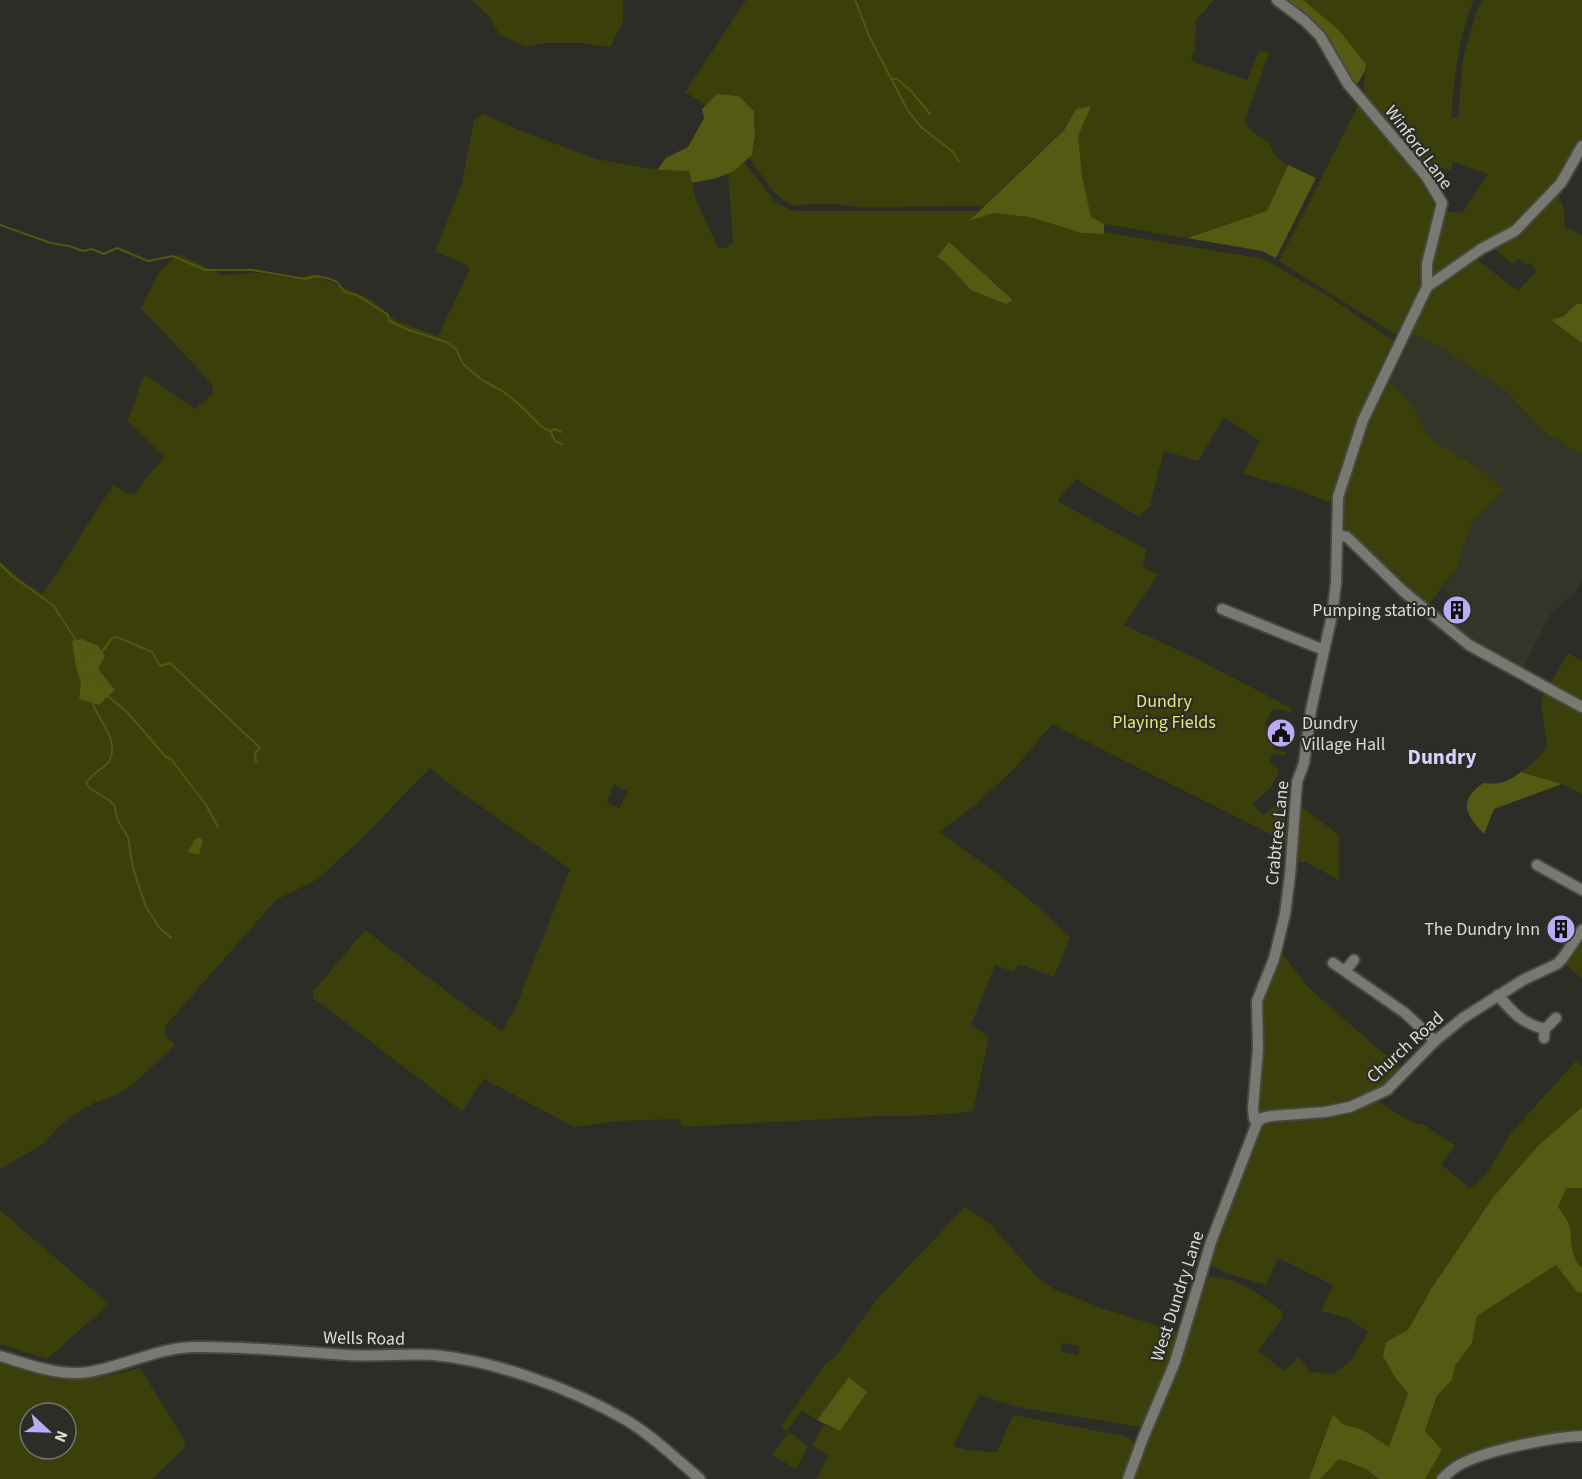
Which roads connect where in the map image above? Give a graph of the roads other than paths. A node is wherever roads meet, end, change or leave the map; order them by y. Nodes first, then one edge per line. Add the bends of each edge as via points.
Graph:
1 (1277, 0) edge
2 (1582, 146) edge
3 (1427, 287) junction
4 (1338, 509) joint
5 (1338, 535) junction
6 (1222, 609) dead end
7 (1324, 650) junction
8 (1479, 652) junction
9 (1474, 662) dead end
10 (1582, 707) edge
11 (1541, 870) dead end
12 (1582, 890) edge
13 (1582, 930) edge
14 (1354, 960) dead end
15 (1333, 963) dead end
16 (1345, 971) junction
17 (1498, 994) junction
18 (1556, 1018) dead end
19 (1435, 1041) junction
20 (1257, 1123) junction
21 (0, 1356) edge
22 (1582, 1436) edge
23 (700, 1479) edge
24 (1128, 1479) edge
25 (1442, 1479) edge

1 - 3 street, Winford Lane via 1320,36 1347,84 1426,176 1442,204 1427,264
2 - 3 street via 1562,183 1515,231 1481,249
3 - 4 street, Winford Lane via 1363,420 1338,497
4 - 5 street, Crabtree Lane
5 - 7 street, Crabtree Lane via 1336,584
5 - 8 street via 1347,537 1402,591
6 - 7 street
7 - 20 street, Crabtree Lane via 1304,763 1297,782 1285,914 1274,959 1257,1001 1253,1108
8 - 9 street
8 - 10 street
11 - 12 street
13 - 17 street, Church Road via 1557,964
14 - 16 street
15 - 16 street
16 - 19 street via 1405,1013
17 - 18 street via 1524,1022 1545,1034
17 - 19 street, Church Road
19 - 20 street, Church Road via 1378,1096 1343,1108 1270,1116
20 - 24 street, West Dundry Lane via 1211,1242 1175,1362
21 - 23 street, Wells Road via 65,1373 88,1372 165,1349 194,1347 455,1358 547,1383 625,1419
22 - 25 street via 1498,1451 1456,1467

